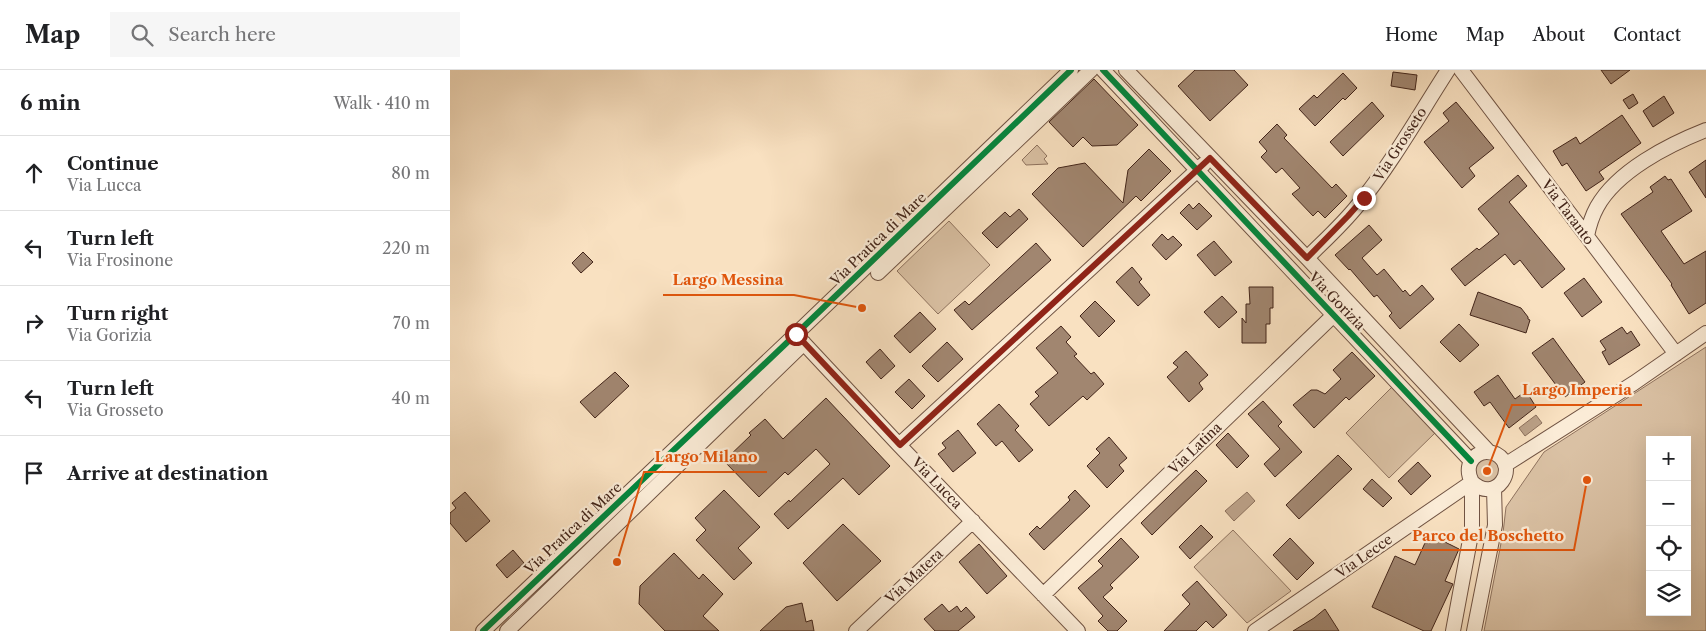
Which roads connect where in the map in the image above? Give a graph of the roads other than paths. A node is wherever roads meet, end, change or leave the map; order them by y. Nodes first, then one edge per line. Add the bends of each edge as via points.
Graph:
1 (1071, 70) edge
2 (1091, 70) edge
3 (1103, 70) edge
4 (1126, 70) edge
5 (1448, 70) edge
6 (1461, 70) edge
7 (1706, 130) edge
8 (1210, 158) junction
9 (1196, 170) junction
10 (1586, 236) junction
11 (1307, 258) junction
12 (878, 273) dead end
13 (1347, 302) junction
14 (1334, 315) junction
15 (1706, 333) edge
16 (800, 339) junction
17 (1676, 354) junction
18 (900, 445) junction
19 (1489, 452) junction
20 (1471, 461) junction
21 (1505, 465) junction
22 (1472, 482) junction
23 (1494, 488) junction
24 (973, 521) junction
25 (1043, 594) junction
26 (498, 626) edge
27 (483, 631) edge
28 (507, 631) edge
29 (856, 631) edge
30 (1078, 631) edge
31 (1256, 631) edge
32 (1453, 631) edge
33 (1474, 631) edge

1 - 16 street, Via Pratica di Mare
2 - 12 street
3 - 9 street, Via Gorizia
4 - 8 street, Via Gorizia
5 - 11 street, Via Grosseto via 1364,198
6 - 10 street, Via Taranto
7 - 10 street via 1653,156 1614,184 1597,206
8 - 9 street
8 - 11 street, Via Gorizia
9 - 14 street, Via Gorizia
9 - 18 street
10 - 17 street, Via Taranto
11 - 13 street, Via Gorizia
13 - 14 street, Via Latina
13 - 19 street, Via Gorizia
14 - 20 street, Via Gorizia
14 - 25 street, Via Latina
15 - 17 street
16 - 18 street, Via Lucca
16 - 26 street, Via Pratica di Mare
16 - 28 street
17 - 21 street
18 - 24 street, Via Lucca
19 - 20 street via 1479,454
19 - 21 street via 1499,456
20 - 22 street via 1468,471
21 - 23 street via 1505,476
22 - 23 street via 1482,489
22 - 31 street, Via Lecce
22 - 32 street via 1472,529
23 - 33 street via 1494,525
24 - 25 street, Via Lucca
24 - 29 street, Via Matera
25 - 30 street, Via Lucca
26 - 27 street, Via Pratica di Mare

